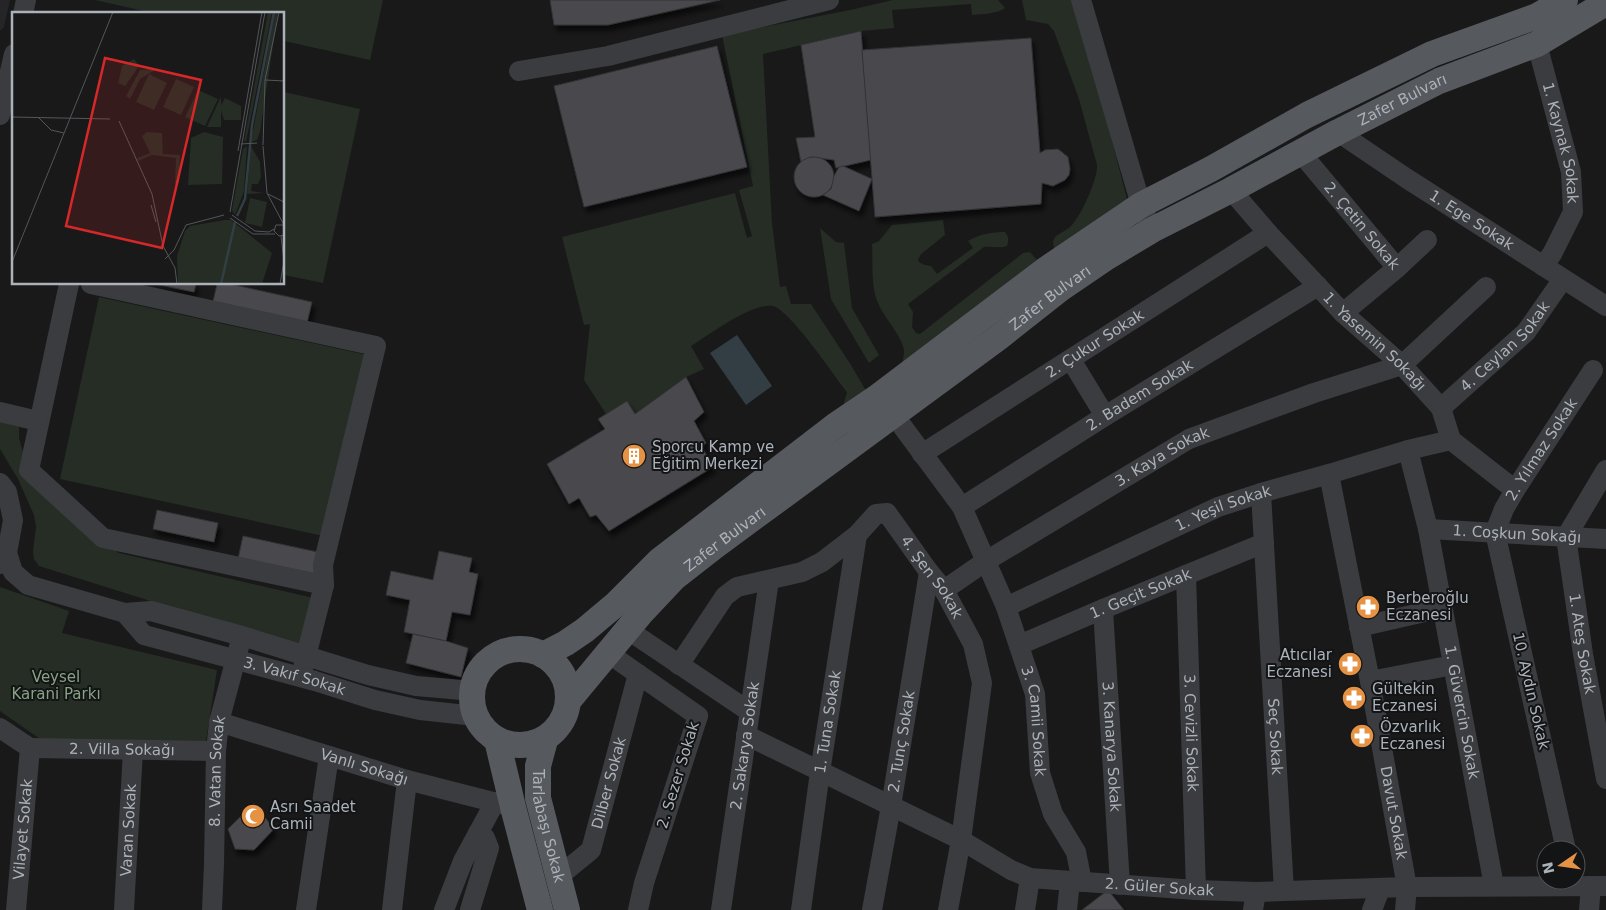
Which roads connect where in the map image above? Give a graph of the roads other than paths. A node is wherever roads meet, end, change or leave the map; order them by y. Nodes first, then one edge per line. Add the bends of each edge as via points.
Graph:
1 (829, 0) edge
2 (1081, 0) edge
3 (1564, 0) edge
4 (1606, 3) edge
5 (1537, 44) junction
6 (12, 60) edge
7 (519, 71) dead end
8 (3, 86) edge
9 (0, 115) edge
10 (1338, 132) junction
11 (1300, 153) junction
12 (1231, 190) junction
13 (1141, 205) junction
14 (1152, 230) junction
15 (1268, 233) junction
16 (1427, 240) dead end
17 (1543, 266) junction
18 (1397, 268) junction
19 (1563, 279) junction
20 (70, 285) edge
21 (96, 285) edge
22 (1318, 286) junction
23 (1486, 287) dead end
24 (1606, 306) edge
25 (1343, 313) junction
26 (1071, 360) junction
27 (1402, 365) junction
28 (1593, 370) dead end
29 (1441, 408) junction
30 (0, 412) edge
31 (894, 414) junction
32 (1105, 416) junction
33 (38, 421) junction
34 (1451, 440) junction
35 (1408, 450) junction
36 (922, 454) junction
37 (1606, 470) edge
38 (1329, 474) junction
39 (0, 483) edge
40 (1515, 490) junction
41 (1261, 493) junction
42 (962, 507) junction
43 (1428, 529) junction
44 (1495, 532) junction
45 (857, 535) junction
46 (1566, 537) junction
47 (1606, 539) edge
48 (1264, 543) junction
49 (4, 559) edge
50 (986, 561) junction
51 (928, 572) junction
52 (1186, 576) junction
53 (0, 578) edge
54 (769, 580) junction
55 (28, 585) junction
56 (324, 585) junction
57 (944, 590) junction
58 (1006, 607) junction
59 (1103, 608) junction
60 (1442, 608) junction
61 (125, 613) junction
62 (1359, 627) junction
63 (628, 630) junction
64 (242, 636) junction
65 (1019, 645) junction
66 (608, 653) junction
67 (306, 655) junction
68 (543, 655) junction
69 (236, 658) junction
70 (679, 665) junction
71 (1453, 665) junction
72 (638, 674) junction
73 (301, 676) junction
74 (1370, 681) junction
75 (569, 700) junction
76 (474, 704) junction
77 (750, 712) junction
78 (218, 722) junction
79 (0, 728) edge
80 (746, 736) junction
81 (497, 740) junction
82 (545, 740) junction
83 (30, 748) junction
84 (133, 750) junction
85 (216, 751) junction
86 (329, 756) junction
87 (820, 772) junction
88 (1606, 779) edge
89 (407, 780) junction
90 (504, 805) junction
91 (891, 806) junction
92 (478, 832) junction
93 (961, 840) junction
94 (1564, 840) edge
95 (558, 877) junction
96 (1030, 878) junction
97 (1076, 882) junction
98 (1586, 884) edge
99 (1120, 885) junction
100 (1536, 885) edge
101 (1494, 886) junction
102 (1407, 887) junction
103 (1380, 889) junction
104 (1196, 890) junction
105 (1284, 891) junction
106 (1255, 901) edge
107 (16, 910) edge
108 (124, 910) edge
109 (212, 910) edge
110 (306, 910) edge
111 (392, 910) edge
112 (444, 910) edge
113 (470, 910) edge
114 (540, 910) edge
115 (567, 910) edge
116 (638, 910) edge
117 (721, 910) edge
118 (801, 910) edge
119 (872, 910) edge
120 (948, 910) edge
121 (1025, 910) edge
122 (1067, 910) edge
123 (1372, 910) edge
124 (1405, 910) edge
125 (1589, 910) edge

1 - 7 street via 608,56
2 - 13 street
3 - 13 main road, Zafer Bulvarı via 1537,16 1432,54 1307,115
4 - 5 main road, Zafer Bulvarı
5 - 10 main road, Zafer Bulvarı via 1439,81
5 - 17 street, 1. Kaynak Sokak via 1571,172 1573,212
6 - 8 street
8 - 9 street
10 - 11 main road, Zafer Bulvarı
10 - 17 street, 1. Ege Sokak
11 - 12 main road, Zafer Bulvarı
11 - 18 street, 2. Çetin Sokak
12 - 14 main road, Zafer Bulvarı
12 - 15 street, 1. Yasemin Sokağı
13 - 14 street
13 - 68 main road, Zafer Bulvarı via 1045,270 828,431 660,560 585,630
14 - 31 main road, Zafer Bulvarı via 1060,289
15 - 22 street, 1. Yasemin Sokağı
15 - 26 street, 2. Çukur Sokak
16 - 18 street
17 - 19 street, 1. Ege Sokak
18 - 25 street, 2. Çetin Sokak
19 - 24 street, 1. Ege Sokak
19 - 29 street, 4. Ceylan Sokak via 1526,332
20 - 33 street
21 - 56 street via 376,346 323,565
22 - 25 street, 1. Yasemin Sokağı
22 - 32 street, 2. Badem Sokak
23 - 27 street
25 - 27 street, 1. Yasemin Sokağı
26 - 32 street
26 - 36 street, 2. Çukur Sokak
27 - 29 street, 1. Yasemin Sokağı
27 - 50 street, 3. Kaya Sokak via 1189,439
28 - 40 street, 2. Yılmaz Sokak
29 - 34 street, 1. Yasemin Sokağı
30 - 33 street
31 - 36 street
31 - 63 main road, Zafer Bulvarı via 674,578
32 - 42 street, 2. Badem Sokak
33 - 56 street via 29,470 103,538
34 - 35 street, 1. Yeşil Sokak
34 - 40 street
35 - 38 street, 1. Yeşil Sokak
35 - 43 street, 1. Güvercin Sokak
36 - 42 street
37 - 46 street
38 - 41 street, 1. Yeşil Sokak
38 - 62 street, Davut Sokak
39 - 49 street via 7,492 13,520
40 - 44 street, 2. Yılmaz Sokak
41 - 48 street, Seç Sokak
41 - 58 street, 1. Yeşil Sokak via 1218,507
42 - 50 street
43 - 44 street, 1. Coşkun Sokağı
43 - 60 street, 1. Güvercin Sokak
44 - 46 street, 1. Coşkun Sokağı
44 - 94 street, 10. Aydın Sokak
45 - 51 street, 4. Şen Sokak via 876,514 887,513
45 - 54 street, 4. Şen Sokak via 822,562 802,572
45 - 87 street, 1. Tuna Sokak
46 - 47 street, 1. Coşkun Sokağı
46 - 88 street, 1. Ateş Sokak
48 - 52 street, 1. Geçit Sokak
48 - 105 street, Seç Sokak
49 - 55 street
50 - 57 street, 3. Kaya Sokak
50 - 58 street, 3. Camii Sokak
51 - 57 street, 4. Şen Sokak
51 - 91 street, 2. Tunç Sokak
52 - 59 street, 1. Geçit Sokak
52 - 104 street, 3. Cevizli Sokak
53 - 55 street, 3. Vakıf Sokak
54 - 70 street, 4. Şen Sokak via 737,587 725,596
54 - 77 street, 2. Sakarya Sokak
55 - 61 street, 3. Vakıf Sokak
56 - 67 street
57 - 93 street, 4. Şen Sokak via 973,644 982,683
58 - 65 street, 3. Camii Sokak
59 - 65 street, 1. Geçit Sokak
59 - 99 street, 3. Kanarya Sokak
60 - 62 street
60 - 71 street, 1. Güvercin Sokak
61 - 64 street, 3. Vakıf Sokak via 151,611
61 - 69 street, 3. Vakıf Sokak via 144,635
62 - 74 street, Davut Sokak
63 - 66 main road, Zafer Bulvarı
63 - 70 street
64 - 67 street, 3. Vakıf Sokak
64 - 69 street, 8. Vatan Sokak
65 - 97 street, 3. Camii Sokak via 1035,694 1040,773 1053,814 1076,852
66 - 72 street, 2. Sezer Sokak
66 - 75 main road, Zafer Bulvarı
67 - 73 street
67 - 76 street, 3. Vakıf Sokak
68 - 75 main road via 561,671
68 - 76 main road via 521,649 506,651 492,658 481,669 474,684
69 - 73 street, 3. Vakıf Sokak
69 - 78 street, 8. Vatan Sokak
70 - 77 street
71 - 74 street
71 - 101 street, 1. Güvercin Sokak
72 - 95 street, Dilber Sokak via 591,850
72 - 116 street, 2. Sezer Sokak via 698,716
73 - 76 street, 3. Vakıf Sokak via 375,700 420,710
74 - 102 street, Davut Sokak
75 - 82 main road via 566,716
76 - 81 main road via 485,730
77 - 80 street, 2. Sakarya Sokak
78 - 85 street, 8. Vatan Sokak
78 - 86 street, Vanlı Sokağı
79 - 83 street
80 - 87 street, 2. Güler Sokak
80 - 117 street, 2. Sakarya Sokak
81 - 82 main road via 513,746
81 - 90 main road
82 - 95 main road, Tarlabaşı Sokak via 538,766 538,798
83 - 84 street, 2. Villa Sokağı
83 - 107 street, Vilayet Sokak
84 - 85 street, 2. Villa Sokağı
84 - 108 street, Varan Sokak
85 - 109 street, 8. Vatan Sokak
86 - 89 street, Vanlı Sokağı
86 - 110 street
87 - 91 street, 2. Güler Sokak
87 - 118 street, 1. Tuna Sokak
89 - 90 street, Vanlı Sokağı
89 - 111 street
90 - 92 street
90 - 114 main road
91 - 93 street, 2. Güler Sokak
91 - 119 street, 2. Tunç Sokak
92 - 112 street
92 - 113 street via 489,848
93 - 96 street, 2. Güler Sokak
93 - 120 street, 4. Şen Sokak
95 - 115 main road, Tarlabaşı Sokak
96 - 97 street, 2. Güler Sokak
96 - 121 street
97 - 99 street, 2. Güler Sokak
97 - 122 street, 3. Camii Sokak
98 - 125 street
99 - 104 street, 2. Güler Sokak
100 - 101 street, 2. Güler Sokak
101 - 102 street, 2. Güler Sokak
102 - 103 street, 2. Güler Sokak
102 - 124 street, Davut Sokak
103 - 105 street, 2. Güler Sokak
103 - 123 street
104 - 106 street, 2. Güler Sokak
105 - 106 street, 2. Güler Sokak

